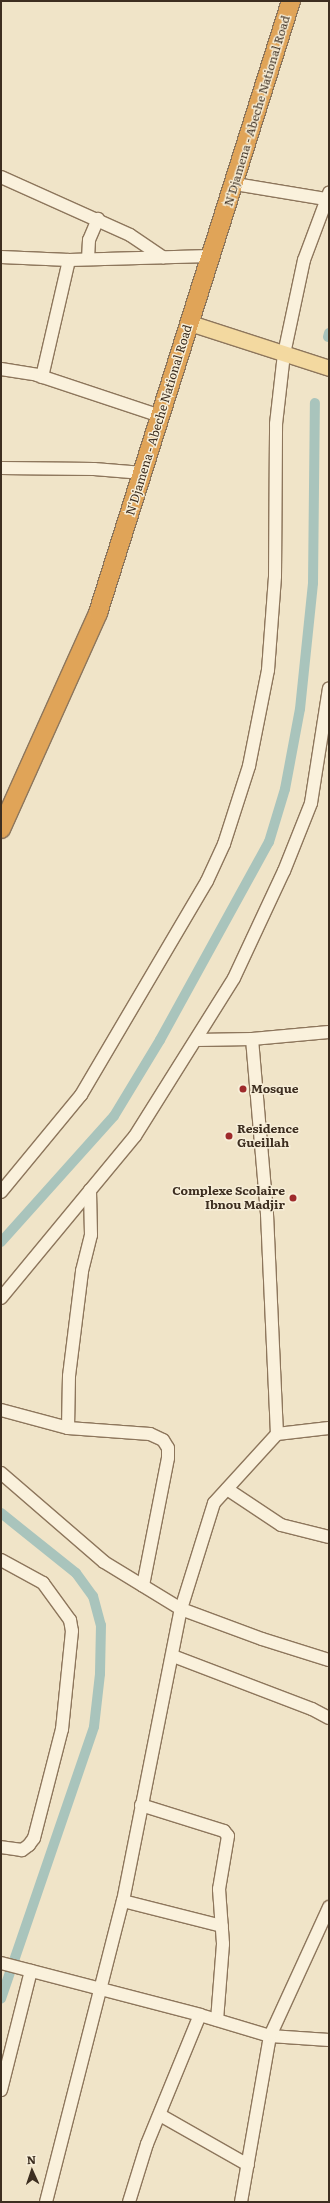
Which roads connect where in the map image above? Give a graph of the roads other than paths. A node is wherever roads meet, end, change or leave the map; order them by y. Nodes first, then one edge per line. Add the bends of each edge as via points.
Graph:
1 (292, 1) edge
2 (1, 177) edge
3 (234, 184) junction
4 (328, 196) edge
5 (98, 219) junction
6 (210, 256) junction
7 (1, 257) edge
8 (163, 257) junction
9 (88, 259) junction
10 (69, 260) junction
11 (190, 323) junction
12 (284, 354) junction
13 (329, 368) edge
14 (1, 369) edge
15 (42, 377) junction
16 (160, 416) junction
17 (1, 468) edge
18 (143, 473) junction
19 (329, 688) edge
20 (1, 829) edge
21 (329, 1032) edge
22 (252, 1039) junction
23 (197, 1040) junction
24 (90, 1190) junction
25 (1, 1192) edge
26 (1, 1298) edge
27 (1, 1410) edge
28 (68, 1428) junction
29 (329, 1428) edge
30 (277, 1434) junction
31 (1, 1472) edge
32 (227, 1489) junction
33 (329, 1538) edge
34 (2, 1564) edge
35 (143, 1586) junction
36 (181, 1609) junction
37 (173, 1656) junction
38 (329, 1660) edge
39 (329, 1718) edge
40 (141, 1805) junction
41 (1, 1846) edge
42 (123, 1901) junction
43 (329, 1907) edge
44 (222, 1926) junction
45 (1, 1963) edge
46 (31, 1971) junction
47 (99, 1988) junction
48 (200, 2015) junction
49 (217, 2020) junction
50 (270, 2036) junction
51 (329, 2040) edge
52 (1, 2090) edge
53 (160, 2115) junction
54 (248, 2165) junction
55 (46, 2202) edge
56 (129, 2202) edge
57 (241, 2202) edge

1 - 3 highway, N'Djamena - Abeche National Road
2 - 5 street
3 - 4 street
3 - 6 highway, N'Djamena - Abeche National Road
4 - 12 street via 297,287
5 - 8 street via 130,235
5 - 9 street via 89,240
6 - 8 street
6 - 11 highway, N'Djamena - Abeche National Road
7 - 10 street
8 - 9 street
9 - 10 street
10 - 15 street
11 - 12 main road
11 - 16 highway, N'Djamena - Abeche National Road
12 - 13 main road
12 - 25 street via 276,424 275,576 268,670 249,766 224,844 207,881 81,1095
14 - 15 street
15 - 16 street
16 - 18 highway, N'Djamena - Abeche National Road
17 - 18 street via 94,469
18 - 20 highway, N'Djamena - Abeche National Road via 98,613
19 - 23 street via 311,802 284,871 234,978
21 - 22 street
22 - 23 street
22 - 30 street via 267,1214
23 - 24 street via 135,1136
24 - 26 street
24 - 28 street via 91,1236 82,1271 69,1376
27 - 28 street
28 - 35 street via 150,1434 163,1440 168,1448
29 - 30 street
30 - 32 street
31 - 35 street via 104,1562
32 - 33 street via 281,1525
32 - 36 street via 214,1503
34 - 41 street via 43,1583 70,1620 72,1631 62,1729 34,1838 29,1846 22,1850
35 - 36 street
36 - 37 street
36 - 38 street
37 - 39 street via 312,1709
37 - 40 street
40 - 42 street
40 - 44 street via 224,1831 228,1836 219,1889
42 - 44 street
42 - 47 street
43 - 50 street
44 - 49 street
45 - 46 street
46 - 47 street
46 - 52 street
47 - 48 street
47 - 55 street
48 - 49 street
48 - 53 street
49 - 50 street
50 - 51 street
50 - 54 street
53 - 54 street
53 - 56 street via 134,2181
54 - 57 street

